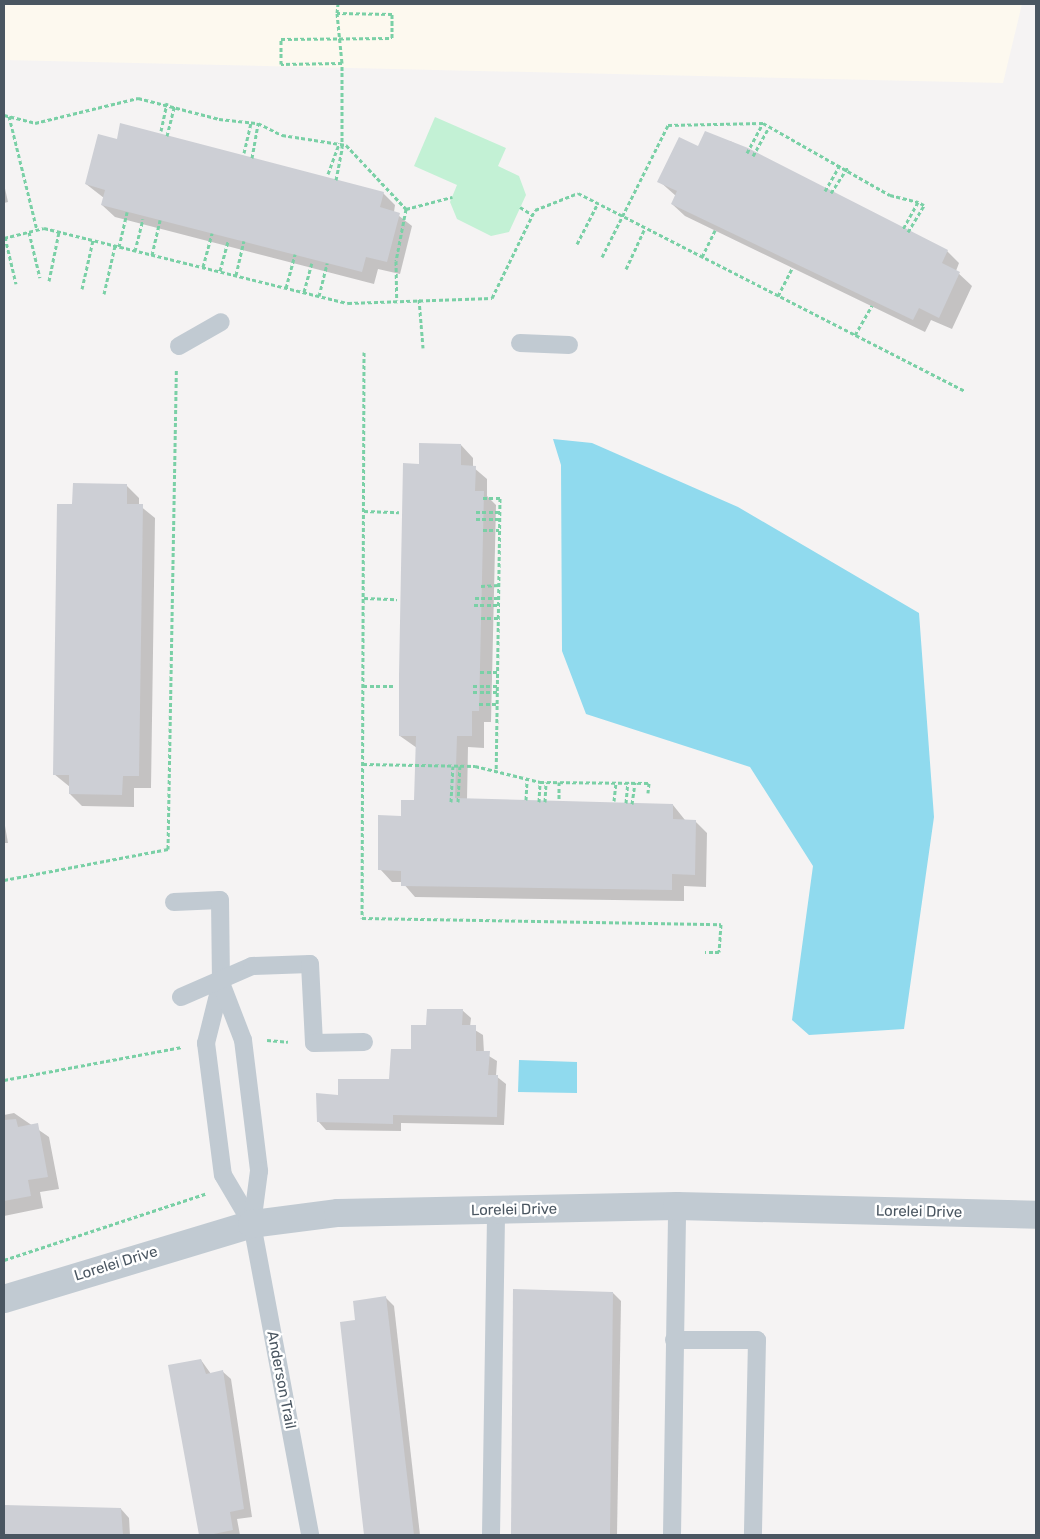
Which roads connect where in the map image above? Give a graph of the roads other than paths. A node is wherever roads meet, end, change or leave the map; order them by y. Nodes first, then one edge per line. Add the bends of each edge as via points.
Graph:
1 (221, 322) dead end
2 (520, 342) dead end
3 (569, 345) dead end
4 (179, 346) road end
5 (174, 902) dead end
6 (221, 983) junction
7 (181, 997) dead end
8 (364, 1042) dead end
9 (677, 1206) junction
10 (496, 1210) junction
11 (1036, 1215) edge
12 (252, 1224) junction
13 (4, 1299) edge
14 (674, 1340) junction
15 (310, 1535) edge
16 (491, 1535) edge
17 (672, 1535) edge
18 (753, 1535) edge

1 - 4 lane
2 - 3 lane
5 - 6 lane via 220,900
6 - 7 lane
6 - 8 lane via 252,966 310,964 314,1043
6 - 12 lane via 243,1040 259,1171
6 - 12 lane via 206,1043 223,1175
9 - 10 street, Lorelei Drive
9 - 11 street, Lorelei Drive
9 - 14 lane
10 - 12 street, Lorelei Drive via 338,1213
10 - 16 lane
12 - 13 street, Lorelei Drive
12 - 15 lane, Anderson Trail
14 - 17 lane
14 - 18 lane via 757,1340

